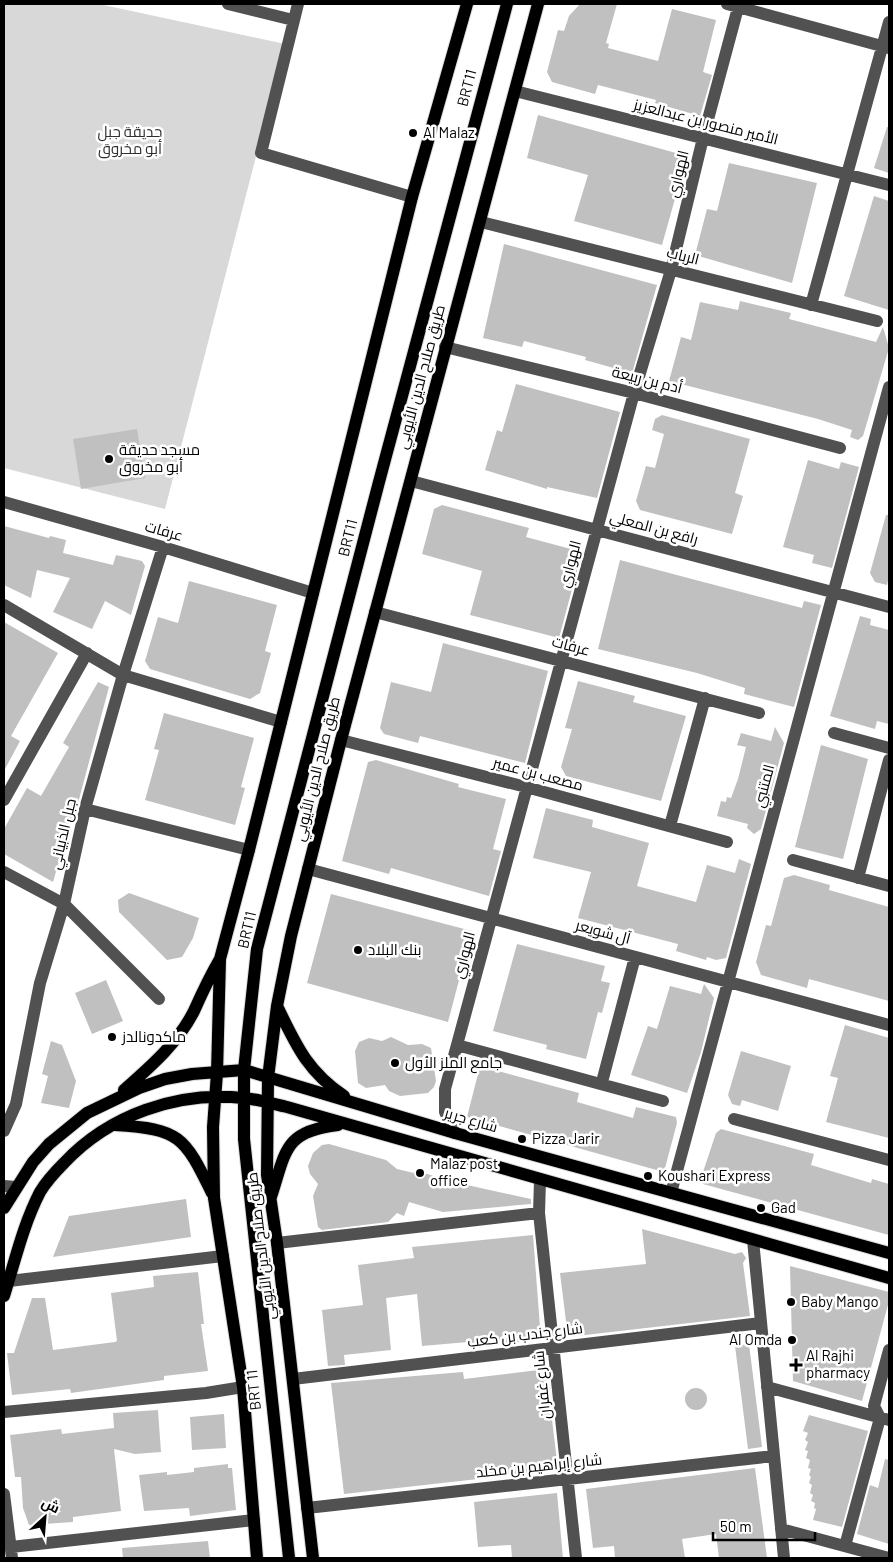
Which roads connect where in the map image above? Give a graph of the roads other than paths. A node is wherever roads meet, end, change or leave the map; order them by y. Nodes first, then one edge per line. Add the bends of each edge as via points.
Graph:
1 (228, 4) edge
2 (298, 4) edge
3 (467, 4) edge
4 (507, 4) edge
5 (538, 4) edge
6 (735, 5) edge
7 (293, 20) junction
8 (889, 22) edge
9 (886, 47) edge
10 (515, 91) junction
11 (703, 138) junction
12 (847, 174) junction
13 (889, 185) edge
14 (412, 197) junction
15 (481, 222) junction
16 (671, 270) junction
17 (811, 304) junction
18 (877, 321) dead end
19 (446, 347) junction
20 (889, 387) edge
21 (634, 393) junction
22 (840, 448) dead end
23 (411, 481) junction
24 (4, 502) edge
25 (597, 529) junction
26 (164, 547) junction
27 (834, 592) junction
28 (314, 593) junction
29 (4, 605) edge
30 (889, 607) edge
31 (375, 612) junction
32 (87, 653) junction
33 (561, 660) junction
34 (123, 676) junction
35 (705, 698) junction
36 (759, 713) dead end
37 (281, 722) junction
38 (834, 733) dead end
39 (341, 740) junction
40 (889, 748) edge
41 (889, 760) edge
42 (526, 787) junction
43 (4, 800) edge
44 (85, 809) junction
45 (670, 826) junction
46 (727, 842) dead end
47 (249, 850) junction
48 (793, 860) dead end
49 (308, 869) junction
50 (4, 872) edge
51 (858, 878) junction
52 (889, 886) edge
53 (64, 904) junction
54 (491, 918) junction
55 (635, 957) junction
56 (220, 958) junction
57 (728, 982) junction
58 (159, 999) dead end
59 (277, 1006) junction
60 (889, 1025) edge
61 (456, 1045) junction
62 (244, 1070) junction
63 (217, 1073) junction
64 (268, 1078) junction
65 (602, 1082) junction
66 (244, 1091) junction
67 (214, 1097) junction
68 (114, 1099) junction
69 (353, 1101) junction
70 (663, 1101) dead end
71 (268, 1103) junction
72 (734, 1118) dead end
73 (346, 1124) junction
74 (113, 1125) junction
75 (4, 1131) edge
76 (455, 1133) junction
77 (889, 1160) edge
78 (540, 1180) junction
79 (10, 1186) edge
80 (670, 1194) junction
81 (214, 1198) junction
82 (270, 1199) junction
83 (4, 1208) edge
84 (539, 1213) junction
85 (252, 1218) joint
86 (752, 1240) junction
87 (277, 1243) junction
88 (889, 1253) edge
89 (223, 1256) junction
90 (889, 1278) edge
91 (9, 1281) junction
92 (4, 1296) edge
93 (761, 1323) junction
94 (555, 1348) junction
95 (889, 1350) edge
96 (293, 1379) junction
97 (243, 1387) junction
98 (767, 1387) junction
99 (4, 1412) edge
100 (885, 1419) edge
101 (774, 1456) junction
102 (568, 1479) junction
103 (4, 1494) edge
104 (307, 1508) junction
105 (254, 1520) junction
106 (781, 1529) junction
107 (846, 1546) junction
108 (11, 1552) edge
109 (257, 1558) edge
110 (288, 1558) edge
111 (313, 1558) edge
112 (576, 1558) edge
113 (784, 1558) edge
114 (889, 1558) edge

1 - 7 street
2 - 7 street
3 - 14 main road
4 - 62 main road, BRT11 via 258,949
5 - 10 main road, طريق صلاح الدين الأيوبي
6 - 9 street
6 - 11 street, الهواري
7 - 14 street via 261,152
8 - 9 street
9 - 12 street
10 - 11 street, الأمير منصور بن عبدالعزيز
10 - 15 main road, طريق صلاح الدين الأيوبي
11 - 12 street, الأمير منصور بن عبدالعزيز
11 - 16 street, الهواري
12 - 13 street, الأمير منصور بن عبدالعزيز
12 - 17 street
14 - 28 main road
15 - 16 street, الرباب
15 - 19 main road, طريق صلاح الدين الأيوبي
16 - 17 street, الرباب
16 - 21 street, الهواري
17 - 18 street, الرباب
19 - 21 street, أدم بن ربيعة
19 - 23 main road, طريق صلاح الدين الأيوبي
20 - 27 street, المتنبي
21 - 22 street, أدم بن ربيعة
21 - 25 street, الهواري
23 - 25 street, رافع بن المعلي
23 - 31 main road, طريق صلاح الدين الأيوبي
24 - 26 street, عرفات
25 - 27 street, رافع بن المعلي
25 - 33 street, الهواري
26 - 28 street, عرفات
26 - 34 street, جبل الذبياني
27 - 30 street, رافع بن المعلي
27 - 57 street, المتنبي
28 - 37 main road
29 - 32 street
31 - 33 street, عرفات
31 - 39 main road, طريق صلاح الدين الأيوبي
32 - 34 street
32 - 43 street
33 - 35 street, عرفات
33 - 42 street, الهواري
34 - 37 street
34 - 44 street, جبل الذبياني
35 - 36 street, عرفات
35 - 45 street
37 - 47 main road
38 - 40 street
39 - 42 street, مصعب بن عمير
39 - 49 main road, طريق صلاح الدين الأيوبي
41 - 51 street
42 - 45 street, مصعب بن عمير
42 - 54 street, الهواري
44 - 47 street
44 - 53 street, جبل الذبياني
45 - 46 street, مصعب بن عمير
47 - 56 main road
48 - 51 street
49 - 54 street, آل شويعر
49 - 59 main road, طريق صلاح الدين الأيوبي
50 - 53 street
51 - 52 street
53 - 58 street
53 - 75 street, جبل الذبياني via 40,983 16,1104
54 - 55 street, آل شويعر
54 - 61 street, الهواري
55 - 57 street, آل شويعر
55 - 65 street
56 - 63 main road
56 - 68 main road via 202,989 194,1012 181,1031 153,1065
57 - 60 street, آل شويعر
57 - 80 street, المتنبي
59 - 64 main road, طريق صلاح الدين الأيوبي
59 - 69 main road via 294,1042 323,1082
61 - 65 street
61 - 76 street, الهواري via 444,1097 448,1120
62 - 63 main road, شارع جرير
62 - 64 main road, شارع جرير
62 - 66 main road, BRT11
63 - 67 main road
63 - 68 main road, شارع جرير via 165,1079
64 - 69 main road, شارع جرير
64 - 71 main road, طريق صلاح الدين الأيوبي
65 - 70 street
66 - 67 main road
66 - 71 main road
66 - 85 main road, BRT11 via 244,1138
67 - 74 main road via 170,1101
67 - 81 main road
68 - 79 main road via 67,1127
69 - 76 main road, شارع جرير
71 - 73 main road
71 - 82 main road, طريق صلاح الدين الأيوبي
72 - 77 street
73 - 78 main road
73 - 82 main road via 308,1130 292,1142
74 - 81 main road via 149,1128 178,1139 192,1153
74 - 91 main road via 72,1154 41,1191 22,1236
76 - 80 main road, شارع جرير
78 - 84 street, شارع غفران
78 - 86 main road
79 - 83 main road
80 - 88 main road, شارع جرير
81 - 89 main road
82 - 87 main road, طريق صلاح الدين الأيوبي
84 - 87 street
84 - 94 street, شارع غفران
85 - 110 main road, BRT 11
86 - 90 main road
86 - 93 street
87 - 96 main road, طريق صلاح الدين الأيوبي
89 - 91 street
89 - 97 main road
91 - 92 main road
93 - 94 street, شارع جندب بن كعب
93 - 98 street
94 - 96 street, شارع جندب بن كعب
94 - 102 street, شارع غفران
95 - 100 street via 874,1406
96 - 104 main road, طريق صلاح الدين الأيوبي
97 - 99 street via 206,1394
97 - 105 main road
98 - 100 street
98 - 101 street
100 - 107 street
101 - 102 street, شارع إبراهيم بن مخلد
101 - 106 street
102 - 104 street, شارع إبراهيم بن مخلد
102 - 112 street, شارع غفران
103 - 108 street
104 - 111 main road, طريق صلاح الدين الأيوبي
105 - 108 street
105 - 109 main road
106 - 107 street
106 - 113 street
107 - 114 street

